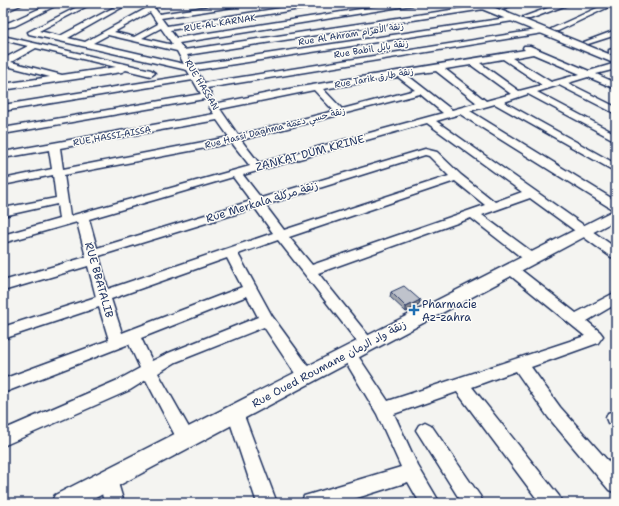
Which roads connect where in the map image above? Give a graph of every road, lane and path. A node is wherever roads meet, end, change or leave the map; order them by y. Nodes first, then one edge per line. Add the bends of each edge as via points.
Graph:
1 (22, 3) edge
2 (58, 3) edge
3 (90, 3) edge
4 (164, 3) edge
5 (246, 3) edge
6 (287, 3) edge
7 (326, 3) edge
8 (412, 3) edge
9 (515, 3) edge
10 (569, 3) edge
11 (612, 4) edge
12 (128, 5) edge
13 (489, 5) edge
14 (149, 7) edge
15 (293, 8) junction
16 (3, 11) edge
17 (527, 17) junction
18 (513, 19) junction
19 (160, 24) junction
20 (3, 26) edge
21 (555, 29) junction
22 (543, 30) junction
23 (616, 32) edge
24 (107, 33) junction
25 (3, 38) edge
26 (503, 38) junction
27 (60, 39) junction
28 (135, 40) junction
29 (588, 42) junction
30 (86, 44) junction
31 (36, 45) junction
32 (178, 48) junction
33 (534, 51) junction
34 (615, 54) edge
35 (506, 56) junction
36 (3, 62) edge
37 (472, 62) junction
38 (616, 66) edge
39 (127, 68) junction
40 (192, 68) junction
41 (438, 68) junction
42 (151, 73) dead end
43 (400, 74) junction
44 (589, 74) junction
45 (65, 78) junction
46 (196, 78) junction
47 (554, 84) junction
48 (202, 86) junction
49 (616, 86) edge
50 (3, 87) edge
51 (317, 88) junction
52 (422, 91) junction
53 (529, 91) junction
54 (517, 94) junction
55 (207, 96) junction
56 (496, 101) junction
57 (484, 104) junction
58 (214, 107) junction
59 (3, 108) edge
60 (460, 110) junction
61 (616, 111) edge
62 (340, 112) junction
63 (448, 114) junction
64 (221, 116) junction
65 (429, 120) junction
66 (3, 131) edge
67 (616, 138) edge
68 (235, 139) junction
69 (54, 146) junction
70 (3, 155) edge
71 (256, 167) junction
72 (616, 169) edge
73 (57, 172) junction
74 (236, 173) junction
75 (457, 177) junction
76 (3, 182) edge
77 (532, 193) junction
78 (61, 200) junction
79 (258, 203) junction
80 (616, 206) edge
81 (494, 207) junction
82 (3, 212) edge
83 (472, 213) junction
84 (616, 214) edge
85 (82, 217) junction
86 (64, 222) junction
87 (584, 231) junction
88 (281, 235) junction
89 (3, 239) edge
90 (230, 252) junction
91 (616, 254) edge
92 (93, 257) junction
93 (531, 258) junction
94 (511, 269) junction
95 (310, 271) junction
96 (3, 286) edge
97 (250, 289) junction
98 (616, 297) edge
99 (103, 298) junction
100 (267, 320) junction
101 (575, 321) junction
102 (3, 333) edge
103 (132, 335) junction
104 (118, 343) junction
105 (367, 344) junction
106 (349, 354) junction
107 (520, 364) junction
108 (149, 371) junction
109 (306, 376) junction
110 (460, 384) junction
111 (3, 386) edge
112 (384, 410) junction
113 (235, 413) junction
114 (425, 430) dead end
115 (3, 438) edge
116 (186, 439) junction
117 (412, 472) junction
118 (108, 479) junction
119 (616, 484) edge
120 (63, 503) edge
121 (114, 503) edge
122 (266, 503) edge
123 (311, 503) edge
124 (430, 503) edge
125 (473, 503) edge
126 (552, 503) edge

1 - 16 street
2 - 20 street
3 - 27 street via 32,32
4 - 14 street
5 - 19 street
6 - 15 street
7 - 15 street
8 - 32 street, RUE AL KARNAK
9 - 13 street
10 - 17 street
11 - 21 street
12 - 14 street
12 - 27 street
13 - 17 main road
13 - 18 main road
13 - 32 street
14 - 19 street, RUE HASSAN
14 - 24 street
15 - 19 street
17 - 21 main road
18 - 22 main road
18 - 40 street, Rue Al Ahram زنقة الأهرام
19 - 28 street
19 - 32 street, RUE HASSAN
21 - 29 main road
22 - 26 street, Rue Babil زنقة بابل
22 - 34 main road
23 - 29 street
24 - 28 street
24 - 30 street
25 - 31 street
26 - 33 street
26 - 48 street, Rue Babil زنقة بابل
27 - 30 street
28 - 32 street
29 - 34 main road
30 - 40 street
31 - 36 street
31 - 39 street
32 - 40 street, RUE HASSAN
33 - 35 street, Rue Tarik زنقة طارق
33 - 44 street
35 - 37 street, Rue Tarik زنقة طارق
35 - 47 street
36 - 45 street
37 - 41 street, Rue Tarik زنقة طارق
37 - 54 street
38 - 44 street, ZANKAT DUM KRINE
39 - 42 street
39 - 45 street
40 - 46 street, RUE HASSAN
41 - 43 street, Rue Tarik زنقة طارق
41 - 57 street
43 - 51 street, Rue Tarik زنقة طارق
43 - 52 street
44 - 47 street, ZANKAT DUM KRINE
44 - 49 street
45 - 50 street
46 - 48 street, RUE HASSAN
46 - 59 street
47 - 53 street, ZANKAT DUM KRINE
47 - 61 street
48 - 55 street, RUE HASSAN
51 - 58 street, Rue Tarik زنقة طارق
51 - 62 street
52 - 62 street, Rue Hassi Daghma زنقة حسي دغمة
52 - 63 street
53 - 54 street, ZANKAT DUM KRINE
53 - 67 street
54 - 56 street, ZANKAT DUM KRINE
55 - 58 street, RUE HASSAN
55 - 66 street
56 - 57 street, ZANKAT DUM KRINE
56 - 72 street
57 - 60 street, ZANKAT DUM KRINE
58 - 64 street, RUE HASSAN
60 - 63 street, ZANKAT DUM KRINE
60 - 80 street
62 - 68 street, Rue Hassi Daghma زنقة حسي دغمة
63 - 65 street, ZANKAT DUM KRINE
64 - 68 street, RUE HASSAN
64 - 69 street, RUE HASSI-AISSA
65 - 71 street, ZANKAT DUM KRINE
65 - 77 street
68 - 71 street, RUE HASSAN
68 - 73 street, Rue Hassi Daghma زنقة حسي دغمة
69 - 70 street, RUE HASSI-AISSA
69 - 73 street
71 - 74 street, ZANKAT DUM KRINE
73 - 76 street, Rue Hassi Daghma زنقة حسي دغمة
73 - 78 street
74 - 79 street
74 - 85 street, ZANKAT DUM KRINE
75 - 79 street, Rue Merkala زنقة مركلة via 433,154 420,153
75 - 81 street
75 - 88 street
77 - 81 street
77 - 87 street
78 - 82 street
78 - 86 street
79 - 88 street
79 - 92 street, Rue Merkala زنقة مركلة
81 - 83 street
83 - 93 street
83 - 95 street
84 - 87 street, Rue Oued Roumane زنقة واد الرمان
85 - 86 street, ZANKAT DUM KRINE
85 - 92 street, RUE BBATALIB
86 - 89 street, ZANKAT DUM KRINE
87 - 91 street
87 - 93 street, Rue Oued Roumane زنقة واد الرمان
88 - 90 street
88 - 95 street
90 - 97 street
90 - 99 street
92 - 96 street, Rue Merkala زنقة مركلة
92 - 99 street, RUE BBATALIB
93 - 94 street, Rue Oued Roumane زنقة واد الرمان
94 - 101 street
94 - 105 street, Rue Oued Roumane زنقة واد الرمان
95 - 105 street
97 - 100 street
97 - 103 street
98 - 101 street
99 - 102 street
99 - 104 street, RUE BBATALIB
100 - 108 street via 171,358
100 - 109 street
101 - 107 street via 593,334 593,339
103 - 104 street
103 - 108 street
104 - 111 street
105 - 106 street, Rue Oued Roumane زنقة واد الرمان
106 - 109 street, Rue Oued Roumane زنقة واد الرمان
106 - 112 street
107 - 110 street
107 - 119 street via 554,412
108 - 115 street via 124,385
108 - 116 street
109 - 113 street, Rue Oued Roumane زنقة واد الرمان
110 - 112 street
110 - 126 street
112 - 117 street
113 - 116 street, Rue Oued Roumane زنقة واد الرمان
113 - 122 street
114 - 125 street
116 - 118 street, Rue Oued Roumane زنقة واد الرمان
117 - 123 street
117 - 124 street
118 - 120 street, Rue Oued Roumane زنقة واد الرمان
118 - 121 street

